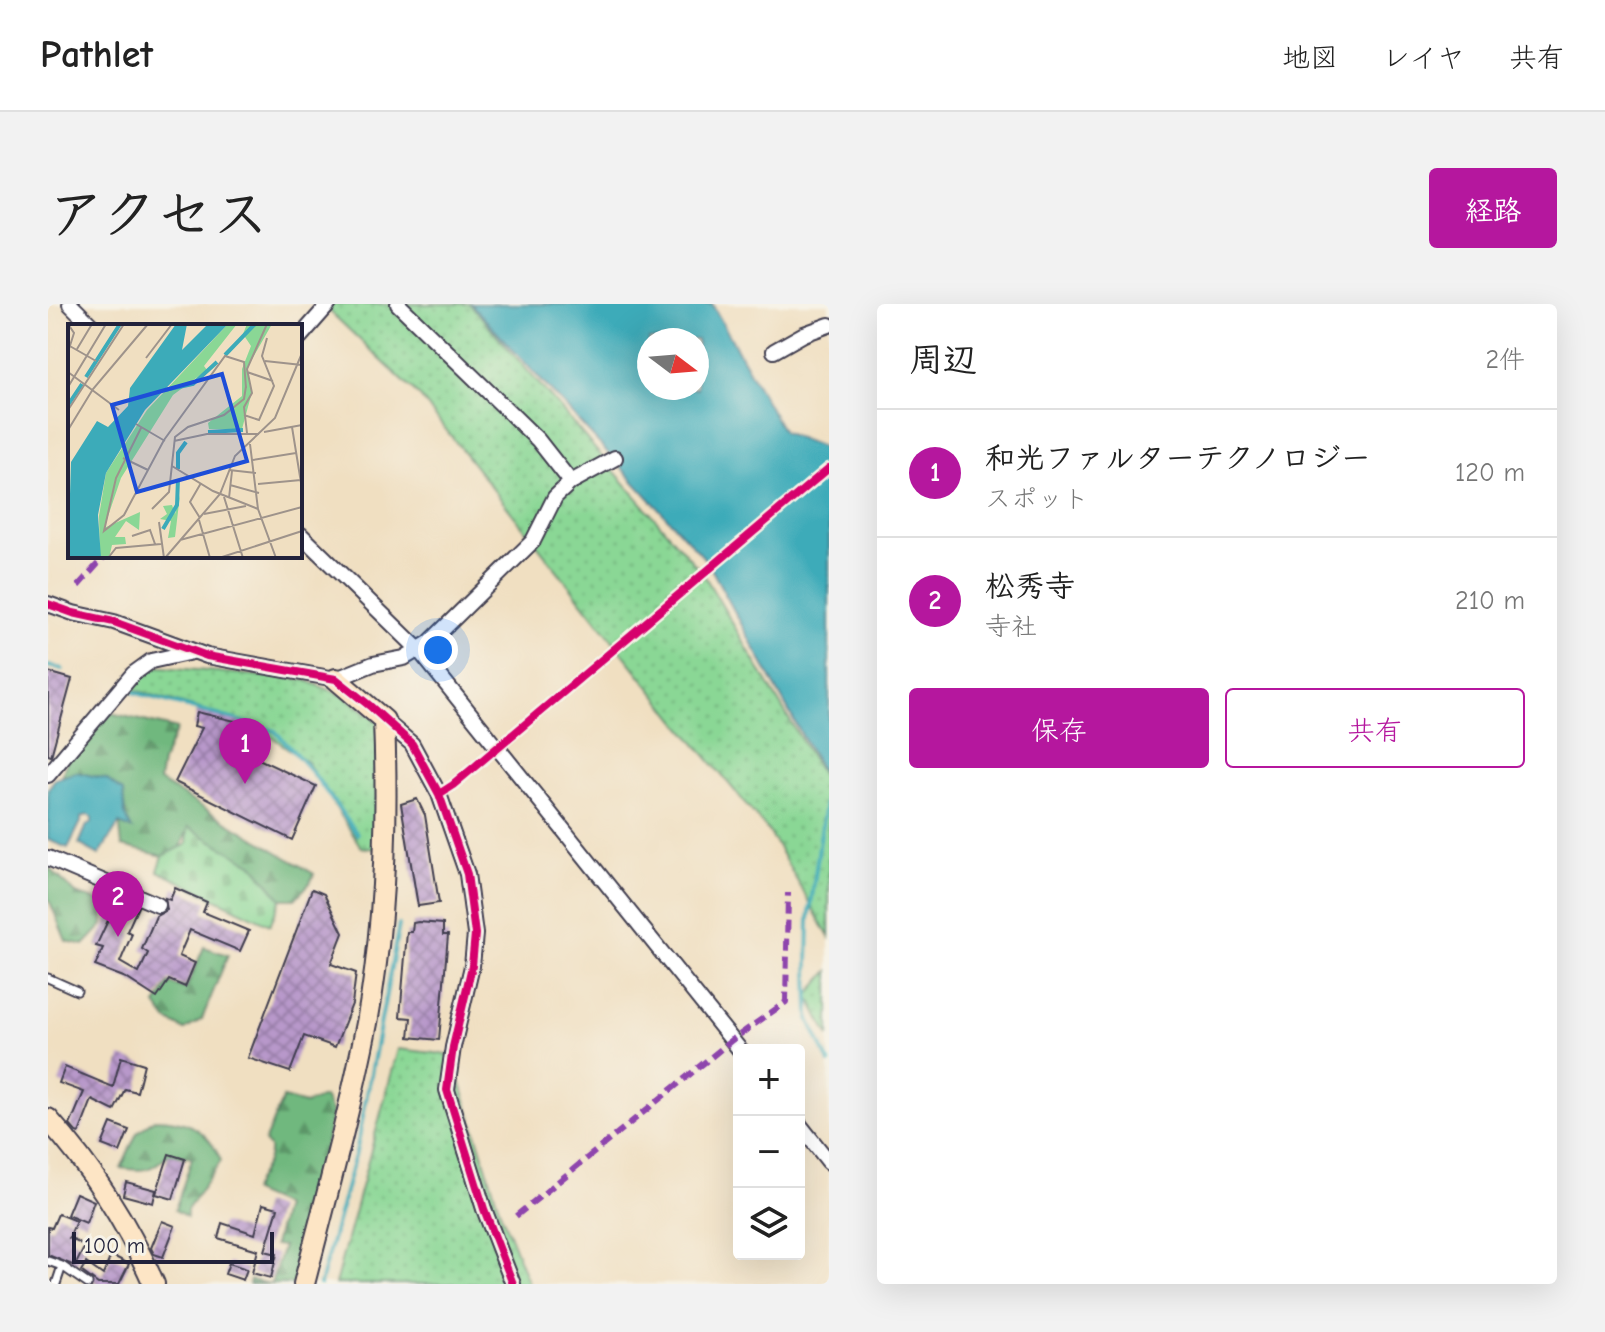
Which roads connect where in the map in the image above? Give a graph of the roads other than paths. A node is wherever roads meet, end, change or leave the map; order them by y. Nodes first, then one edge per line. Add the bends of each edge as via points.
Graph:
1 (70, 304) edge
2 (329, 304) edge
3 (398, 304) edge
4 (90, 324) edge
5 (829, 325) edge
6 (302, 335) edge
7 (774, 351) dead end
8 (615, 458) dead end
9 (571, 482) junction
10 (302, 536) edge
11 (48, 604) edge
12 (419, 650) junction
13 (193, 652) junction
14 (336, 679) junction
15 (384, 720) junction
16 (48, 775) edge
17 (48, 858) edge
18 (158, 905) dead end
19 (48, 978) edge
20 (77, 991) dead end
21 (735, 1044) edge
22 (48, 1119) edge
23 (805, 1132) edge
24 (829, 1162) edge
25 (48, 1261) edge
26 (62, 1266) junction
27 (56, 1284) edge
28 (88, 1284) edge
29 (154, 1284) edge
30 (304, 1284) edge
31 (513, 1284) edge

1 - 4 street
2 - 6 street
3 - 9 street via 538,440
5 - 7 street
8 - 9 street
9 - 12 street via 555,497 533,541
10 - 12 street
11 - 13 street
12 - 14 street
12 - 21 street
13 - 14 street
13 - 16 street via 151,661 133,674
14 - 15 street
15 - 30 street via 388,804 367,1022
15 - 31 street via 412,744 439,794 467,874 473,956 447,1090
17 - 18 street
19 - 20 lane
22 - 29 street via 111,1202
23 - 24 street
25 - 26 lane
26 - 27 lane
26 - 28 lane

